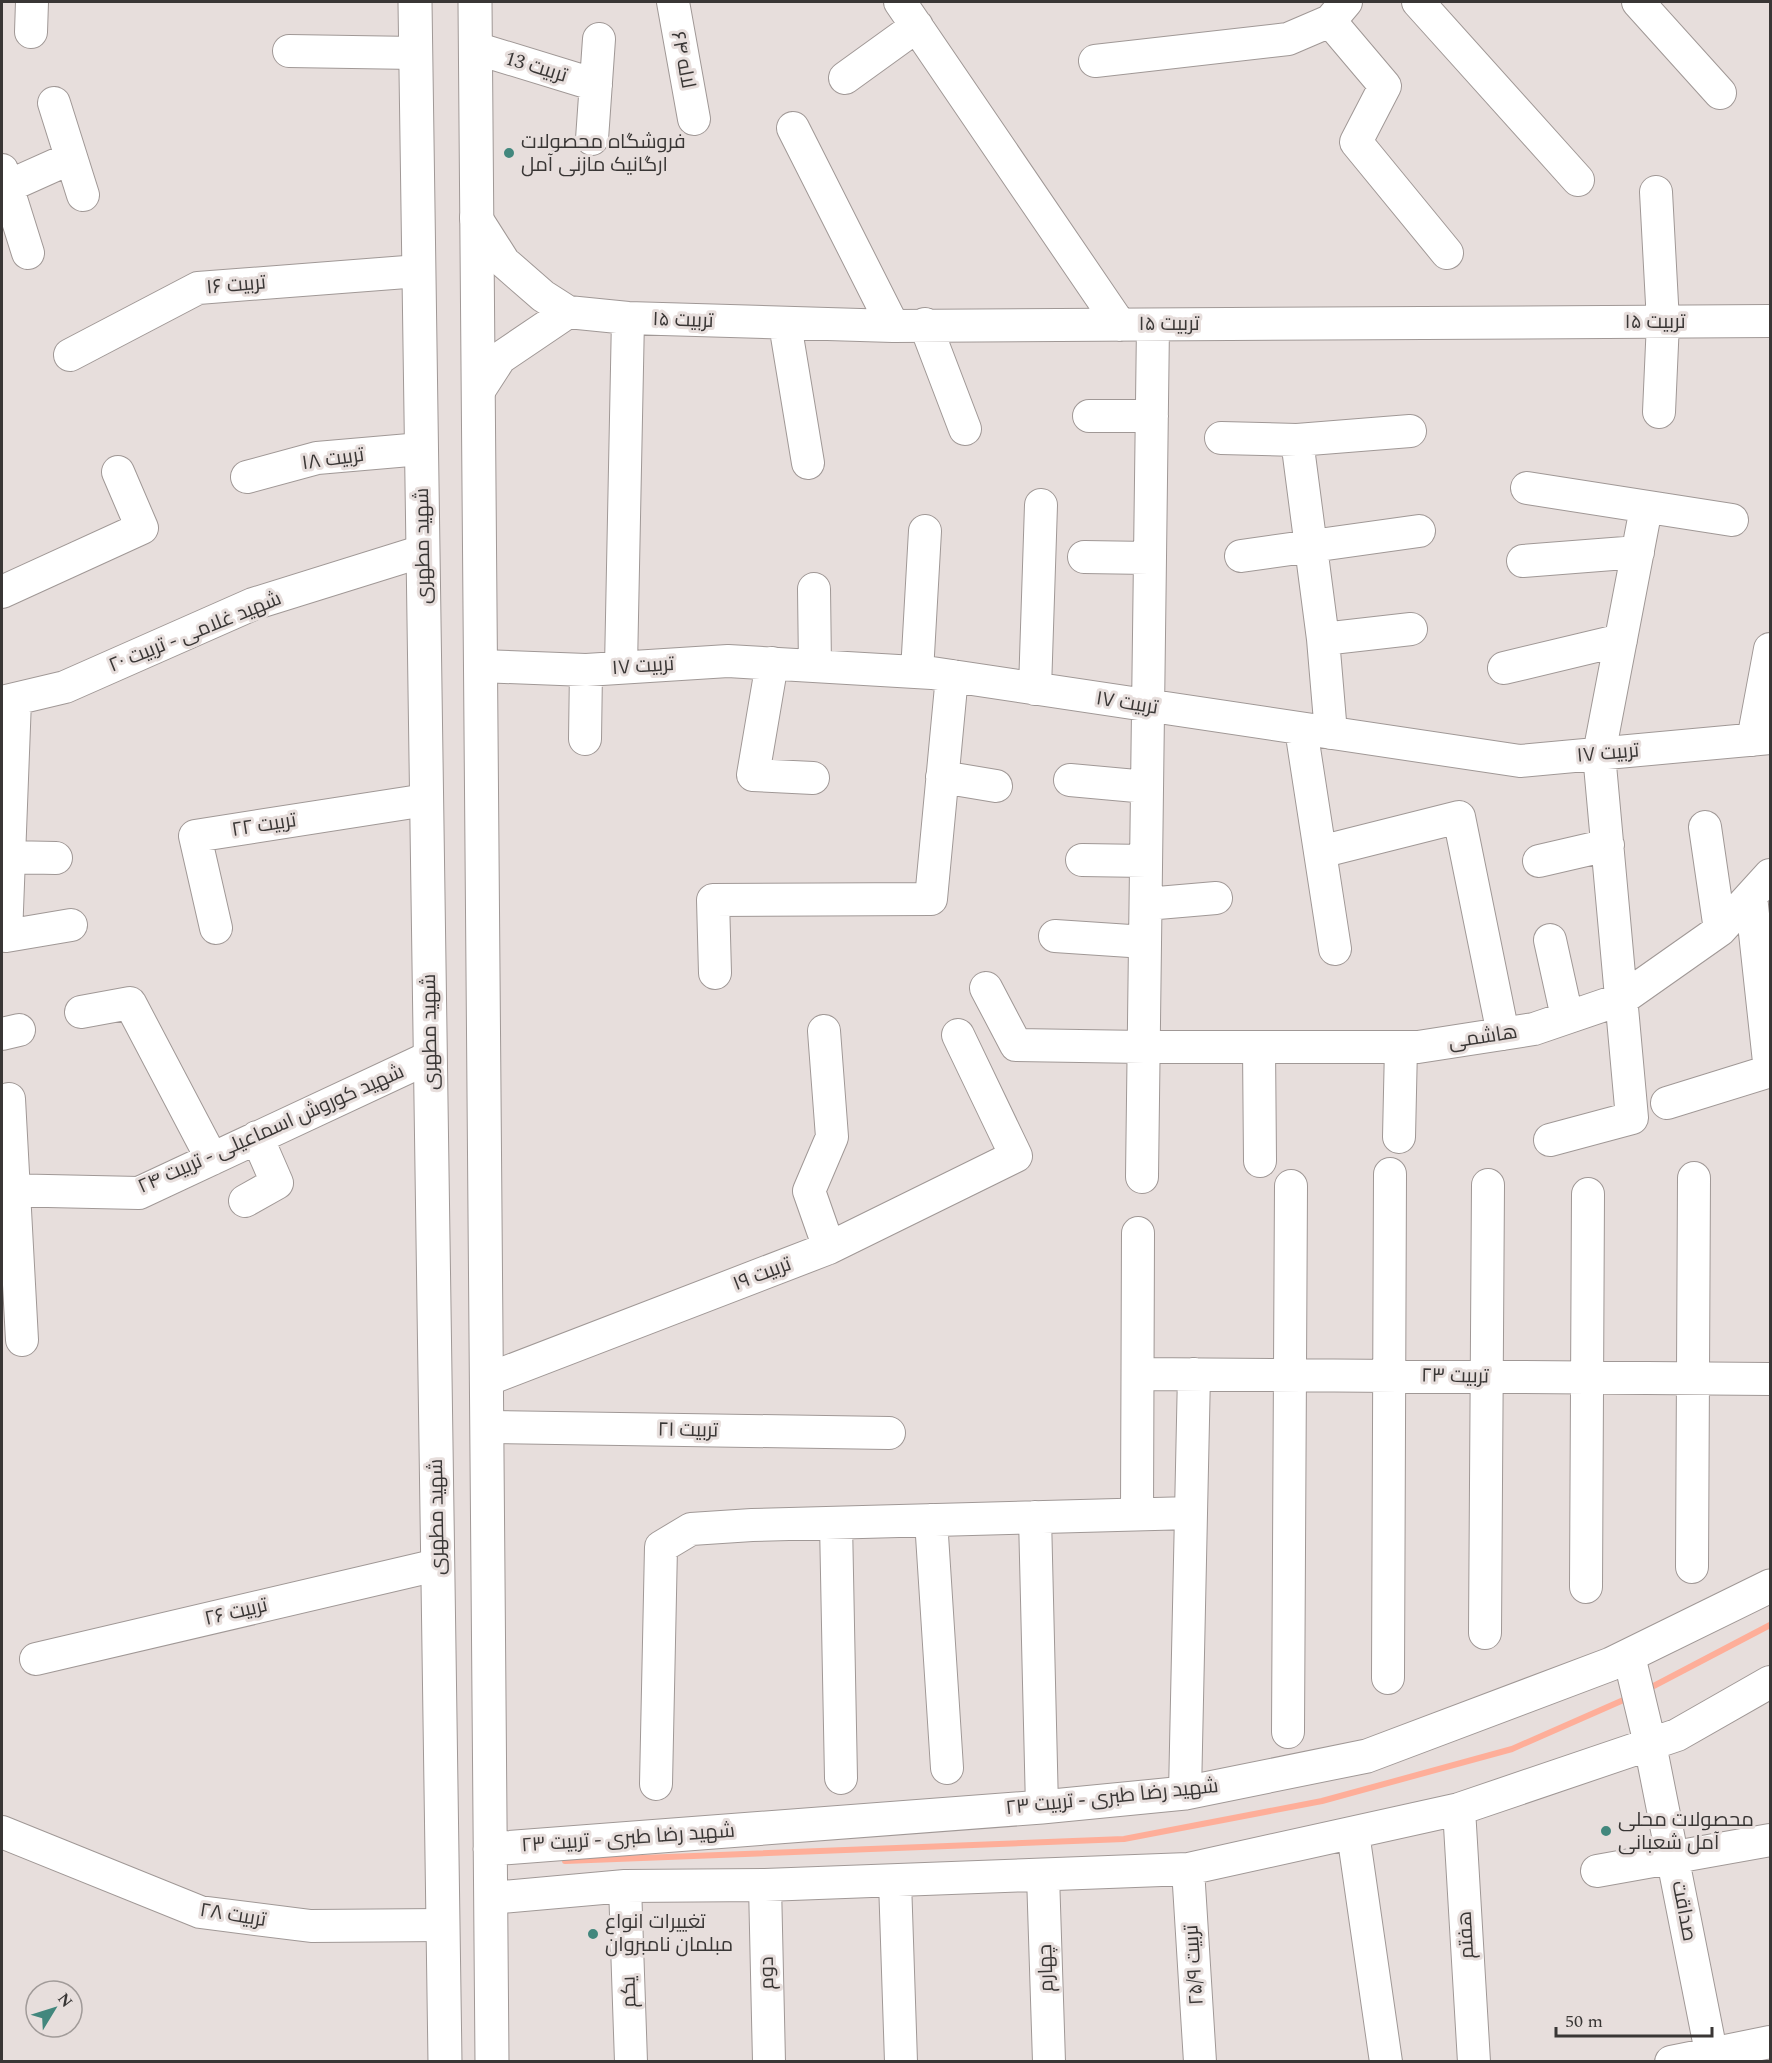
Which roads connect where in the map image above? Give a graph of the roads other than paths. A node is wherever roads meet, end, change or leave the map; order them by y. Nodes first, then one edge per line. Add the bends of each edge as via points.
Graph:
1 (32, 2) edge
2 (415, 2) edge
3 (475, 2) edge
4 (673, 2) edge
5 (1418, 2) edge
6 (1638, 2) edge
7 (1338, 11) edge
8 (908, 14) edge
9 (31, 32) dead end
10 (599, 39) dead end
11 (475, 48) junction
12 (289, 51) dead end
13 (416, 53) junction
14 (1095, 61) dead end
15 (845, 78) dead end
16 (596, 86) junction
17 (1720, 93) dead end
18 (54, 103) dead end
19 (694, 118) dead end
20 (793, 128) dead end
21 (592, 139) dead end
22 (71, 158) junction
23 (1578, 180) dead end
24 (4, 182) edge
25 (1656, 192) dead end
26 (83, 195) dead end
27 (476, 218) junction
28 (28, 253) dead end
29 (1447, 253) dead end
30 (418, 271) junction
31 (568, 312) junction
32 (628, 318) junction
33 (1770, 321) edge
34 (1663, 322) junction
35 (785, 324) junction
36 (925, 324) junction
37 (1120, 325) junction
38 (1153, 325) junction
39 (893, 326) junction
40 (70, 356) dead end
41 (478, 392) junction
42 (1659, 412) dead end
43 (1089, 416) dead end
44 (1152, 416) junction
45 (964, 429) dead end
46 (1410, 431) dead end
47 (1221, 438) dead end
48 (1297, 440) junction
49 (421, 449) junction
50 (808, 463) dead end
51 (118, 472) dead end
52 (247, 477) dead end
53 (1527, 488) dead end
54 (1041, 505) dead end
55 (1646, 508) junction
56 (1732, 520) dead end
57 (925, 531) dead end
58 (1419, 531) dead end
59 (1312, 546) junction
60 (423, 551) junction
61 (1638, 552) junction
62 (1240, 556) dead end
63 (1084, 557) dead end
64 (1149, 558) junction
65 (1523, 561) dead end
66 (814, 590) dead end
67 (2, 592) edge
68 (1412, 629) dead end
69 (1323, 639) junction
70 (1621, 640) junction
71 (1770, 649) edge
72 (772, 663) junction
73 (480, 666) junction
74 (815, 666) junction
75 (621, 667) junction
76 (1504, 668) dead end
77 (586, 670) junction
78 (917, 672) junction
79 (952, 676) junction
80 (1035, 689) junction
81 (8, 701) edge
82 (1148, 706) junction
83 (1301, 729) junction
84 (1331, 733) junction
85 (585, 739) dead end
86 (1762, 739) edge
87 (1599, 754) junction
88 (942, 777) junction
89 (813, 778) dead end
90 (1070, 780) dead end
91 (996, 786) dead end
92 (1147, 787) junction
93 (426, 800) junction
94 (1705, 826) dead end
95 (1608, 845) junction
96 (1320, 852) junction
97 (7, 857) junction
98 (56, 858) dead end
99 (1082, 860) dead end
100 (1146, 861) junction
101 (1539, 861) dead end
102 (1761, 885) edge
103 (1216, 898) dead end
104 (1146, 904) junction
105 (70, 925) dead end
106 (216, 928) dead end
107 (1720, 930) junction
108 (1055, 936) dead end
109 (1550, 940) dead end
110 (1145, 942) junction
111 (1335, 949) dead end
112 (715, 973) dead end
113 (986, 988) dead end
114 (1622, 999) junction
115 (81, 1012) dead end
116 (1567, 1017) junction
117 (824, 1031) dead end
118 (1503, 1034) junction
119 (958, 1035) dead end
120 (1144, 1047) junction
121 (1259, 1047) junction
122 (1401, 1047) junction
123 (430, 1057) junction
124 (1770, 1071) edge
125 (9, 1099) dead end
126 (1667, 1103) dead end
127 (257, 1137) junction
128 (1400, 1137) dead end
129 (1550, 1140) dead end
130 (212, 1159) junction
131 (1260, 1161) dead end
132 (1390, 1174) dead end
133 (1142, 1177) dead end
134 (1694, 1178) dead end
135 (1291, 1185) dead end
136 (1488, 1185) dead end
137 (8, 1190) edge
138 (1588, 1194) dead end
139 (245, 1201) dead end
140 (432, 1217) junction
141 (485, 1217) junction
142 (1138, 1233) dead end
143 (829, 1248) junction
144 (22, 1340) dead end
145 (1139, 1374) junction
146 (1194, 1374) junction
147 (1290, 1375) junction
148 (1389, 1376) junction
149 (1487, 1377) junction
150 (1587, 1378) junction
151 (1693, 1379) junction
152 (1770, 1379) edge
153 (486, 1380) junction
154 (487, 1427) junction
155 (889, 1433) dead end
156 (1191, 1513) junction
157 (1137, 1514) junction
158 (1035, 1517) junction
159 (931, 1520) junction
160 (836, 1523) junction
161 (437, 1565) junction
162 (1692, 1567) dead end
163 (1770, 1586) edge
164 (1586, 1587) dead end
165 (1485, 1633) dead end
166 (1629, 1656) junction
167 (36, 1659) dead end
168 (1388, 1678) dead end
169 (1770, 1682) edge
170 (1288, 1732) dead end
171 (1650, 1744) junction
172 (947, 1768) dead end
173 (841, 1778) dead end
174 (656, 1784) dead end
175 (1185, 1793) junction
176 (1042, 1807) junction
177 (1459, 1809) junction
178 (2, 1832) edge
179 (1353, 1833) junction
180 (1770, 1840) edge
181 (490, 1849) junction
182 (1673, 1858) junction
183 (1188, 1869) junction
184 (1597, 1871) dead end
185 (1043, 1875) junction
186 (895, 1881) junction
187 (765, 1885) junction
188 (625, 1886) junction
189 (491, 1898) junction
190 (443, 1925) junction
191 (1770, 2042) edge
192 (1713, 2057) edge
193 (445, 2061) edge
194 (492, 2061) edge
195 (631, 2061) edge
196 (769, 2061) edge
197 (902, 2061) edge
198 (1049, 2061) edge
199 (1200, 2061) edge
200 (1386, 2061) edge
201 (1474, 2061) edge
202 (1671, 2061) edge

1 - 9 street
2 - 13 main road, شهید مطهری
3 - 11 main road
4 - 19 street, لاله ۶۴
5 - 23 street
6 - 17 street
7 - 14 street via 1288,39
7 - 29 street via 1386,86 1356,142
8 - 15 street
8 - 37 street
10 - 16 street
11 - 16 street, تربیت 13
11 - 27 main road
12 - 13 street
13 - 30 main road, شهید مطهری
16 - 21 street
18 - 22 street
20 - 39 street
22 - 24 street
22 - 26 street
24 - 28 street
25 - 34 street
27 - 31 street, تربیت ۱۵ via 504,262
27 - 41 main road
30 - 40 street, تربیت ۱۶ via 198,288
30 - 49 main road, شهید مطهری
31 - 32 street, تربیت ۱۵
31 - 41 street via 500,358
32 - 35 street, تربیت ۱۵
32 - 75 street
33 - 34 street, تربیت ۱۵
34 - 38 street, تربیت ۱۵
34 - 42 street
35 - 39 street, تربیت ۱۵
35 - 50 street
36 - 37 street, تربیت ۱۵
36 - 39 street, تربیت ۱۵
36 - 45 street
37 - 38 street, تربیت ۱۵
38 - 44 street
41 - 73 main road
43 - 44 street
44 - 64 street
46 - 48 street
47 - 48 street
48 - 59 street
49 - 52 street, تربیت ۱۸ via 317,458
49 - 60 main road, شهید مطهری
51 - 67 street via 142,528
53 - 55 street
54 - 80 street
55 - 56 street
55 - 61 street
57 - 78 street
58 - 59 street
59 - 62 street
59 - 69 street
60 - 81 street, شهید غلامی - تربیت ۲۰ via 253,604 65,687
60 - 93 main road, شهید مطهری
61 - 65 street
61 - 70 street
63 - 64 street
64 - 82 street
66 - 74 street
68 - 69 street
69 - 84 street
70 - 76 street
70 - 87 street
71 - 86 street
72 - 74 street, تربیت ۱۷
72 - 75 street, تربیت ۱۷ via 728,661
72 - 89 street via 753,775
73 - 77 street, تربیت ۱۷
73 - 141 main road
74 - 78 street, تربیت ۱۷
75 - 77 street, تربیت ۱۷
77 - 85 street
78 - 79 street, تربیت ۱۷
79 - 80 street, تربیت ۱۷
79 - 88 street
80 - 82 street, تربیت ۱۷
81 - 97 street
82 - 83 street, تربیت ۱۷
82 - 92 street
83 - 84 street, تربیت ۱۷
83 - 96 street
84 - 87 street, تربیت ۱۷ via 1520,761
86 - 87 street, تربیت ۱۷
87 - 95 street
88 - 91 street
88 - 112 street via 931,899 713,900
90 - 92 street
92 - 100 street
93 - 106 street, تربیت ۲۲ via 195,836
93 - 123 main road, شهید مطهری
94 - 107 street
95 - 101 street
95 - 114 street
96 - 111 street
96 - 118 street via 1459,817
97 - 98 street
97 - 105 street via 6,936
99 - 100 street
100 - 104 street
102 - 107 street, هاشمی
102 - 124 street
103 - 104 street
104 - 110 street
107 - 114 street, هاشمی
108 - 110 street
109 - 116 street
110 - 120 street
113 - 120 street, هاشمی via 1017,1045
114 - 116 street, هاشمی
114 - 129 street via 1632,1118
115 - 130 street via 130,1003
116 - 118 street, هاشمی via 1534,1029
117 - 143 street via 832,1137 810,1191
118 - 122 street, هاشمی
119 - 143 street, تربیت ۱۹ via 1016,1156
120 - 121 street, هاشمی
120 - 133 street
121 - 122 street, هاشمی
121 - 131 street
122 - 128 street
123 - 127 street, شهید کوروش اسماعیلی - تربیت ۲۴
123 - 140 main road, شهید مطهری
124 - 126 street
125 - 137 street
127 - 130 street, شهید کوروش اسماعیلی - تربیت ۲۴
127 - 139 street via 277,1183
130 - 137 street, شهید کوروش اسماعیلی - تربیت ۲۴ via 139,1193
132 - 148 street
134 - 151 street
135 - 147 street
136 - 149 street
137 - 144 street
138 - 150 street
140 - 141 main road
140 - 161 main road, شهید مطهری
141 - 153 main road
142 - 145 street
143 - 153 street, تربیت ۱۹
145 - 146 street, تربیت ۲۳
145 - 157 street
146 - 147 street, تربیت ۲۳
146 - 156 street
147 - 148 street, تربیت ۲۳
147 - 170 street
148 - 149 street, تربیت ۲۳
148 - 168 street
149 - 150 street, تربیت ۲۳
149 - 165 street
150 - 151 street, تربیت ۲۳
150 - 164 street
151 - 152 street, تربیت ۲۳
151 - 162 street
153 - 154 main road
154 - 155 street, تربیت ۲۱
154 - 181 main road
156 - 157 street
156 - 175 street
157 - 158 street
158 - 159 street
158 - 176 street
159 - 160 street
159 - 172 street
160 - 173 street
160 - 174 street via 691,1529 661,1547
161 - 167 street, تربیت ۲۶
161 - 190 main road, شهید مطهری
163 - 166 main road, شهید رضا طبری - تربیت ۲۳
166 - 171 street, صداقت
166 - 175 main road, شهید رضا طبری - تربیت ۲۳ via 1367,1756
169 - 171 street via 1677,1735
171 - 177 street
171 - 182 street, صداقت
175 - 176 main road, شهید رضا طبری - تربیت ۲۳
176 - 181 main road, شهید رضا طبری - تربیت ۲۳
177 - 179 street
177 - 201 street, هفتم
178 - 190 street, تربیت ۲۸ via 200,1912 311,1926
179 - 183 street
179 - 200 street
180 - 182 street
181 - 189 main road
182 - 184 street
182 - 192 street, صداقت
183 - 185 street
183 - 199 street, تربیت ۲۵/۹
185 - 186 street
185 - 198 street, چهارم
186 - 187 street
186 - 197 street
187 - 188 street
187 - 196 street, دوم
188 - 189 street
188 - 195 street, یکم
189 - 194 main road
190 - 193 main road, شهید مطهری
191 - 192 street
192 - 202 street

